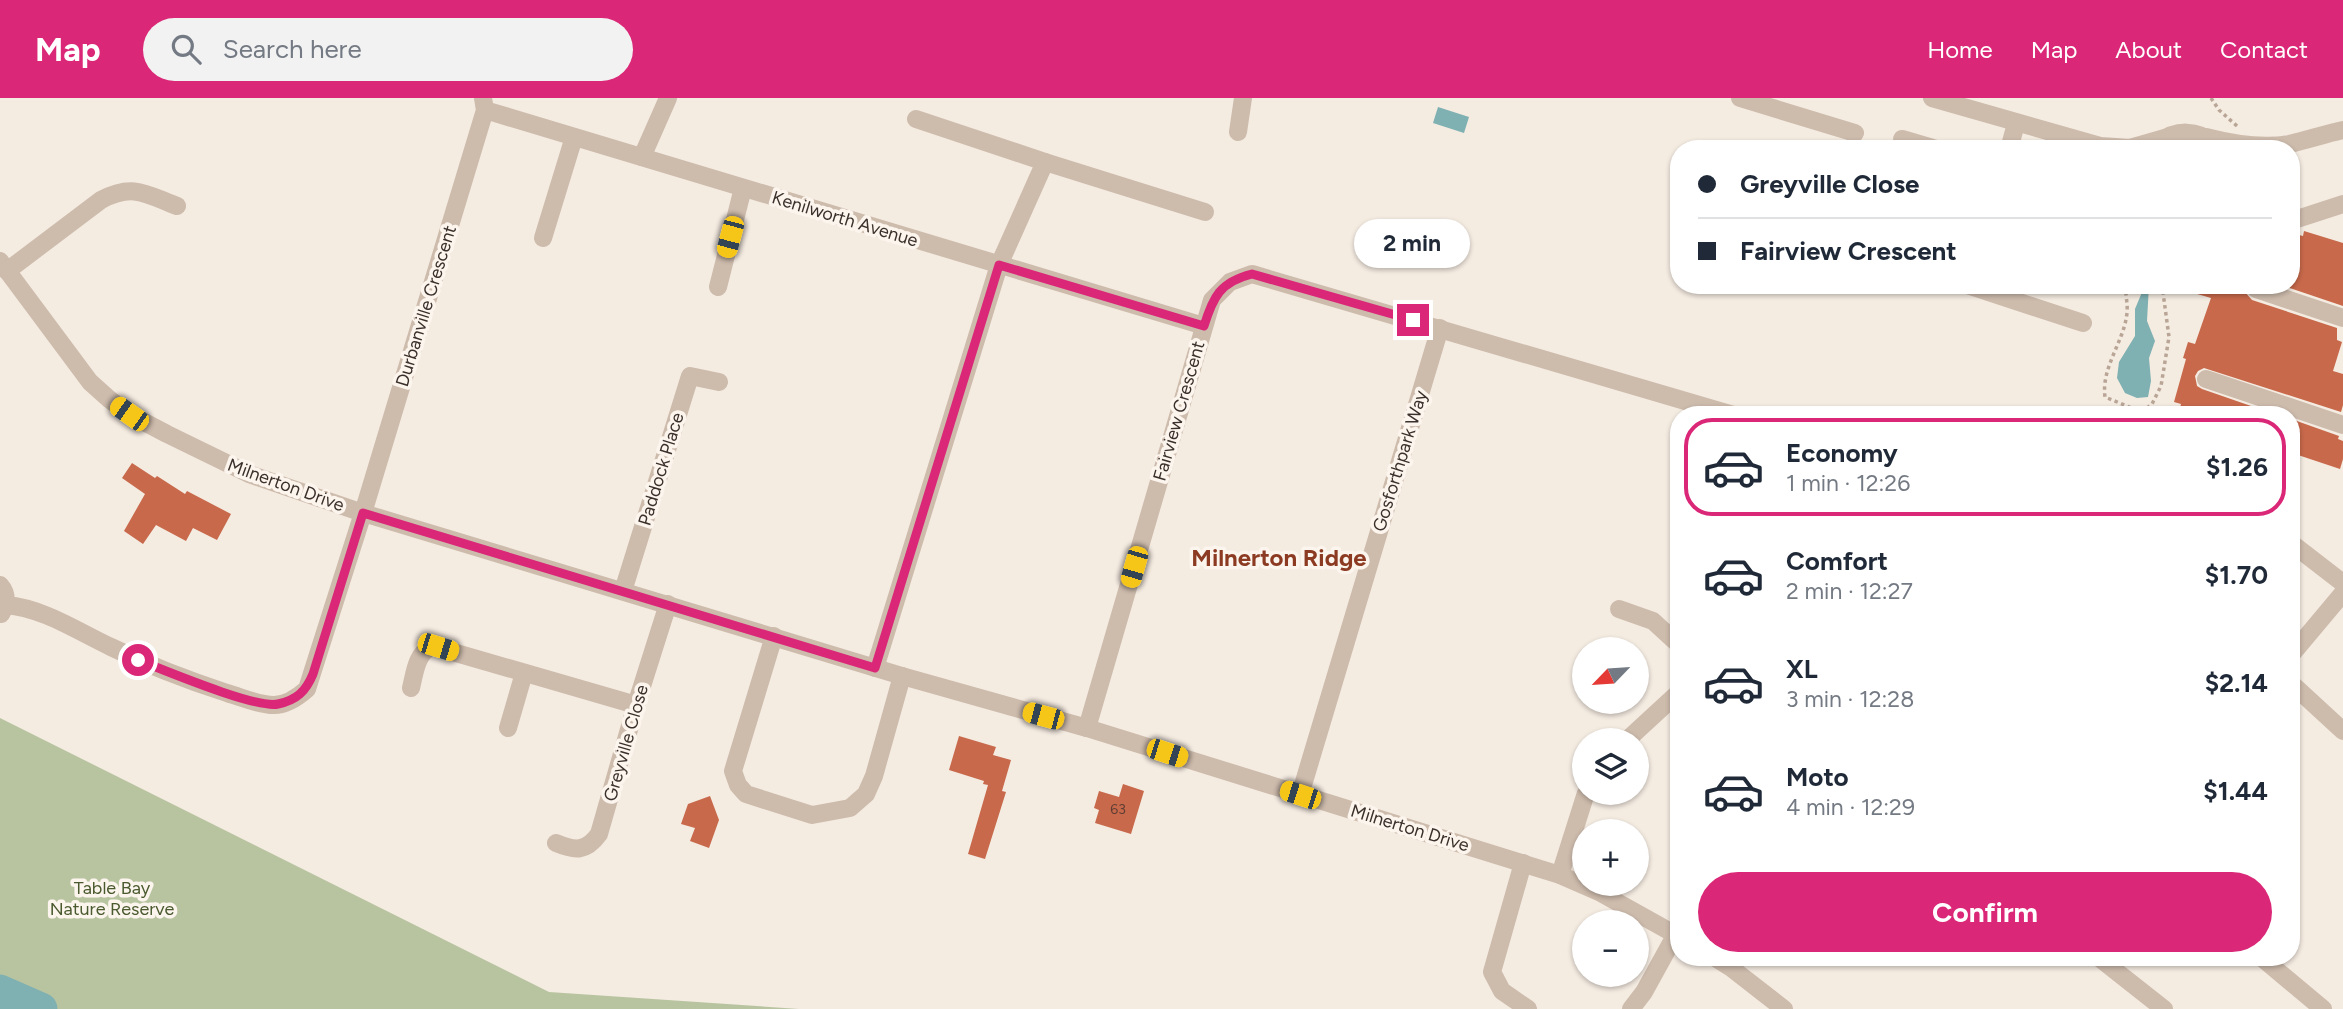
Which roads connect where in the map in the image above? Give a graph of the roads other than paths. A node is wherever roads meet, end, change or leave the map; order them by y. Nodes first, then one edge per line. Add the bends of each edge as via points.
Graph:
1 (668, 98) edge
2 (1244, 98) edge
3 (1740, 98) edge
4 (1931, 98) edge
5 (1759, 101) edge
6 (484, 104) edge
7 (916, 119) dead end
8 (2016, 124) junction
9 (2343, 130) edge
10 (1238, 132) dead end
11 (1854, 133) dead end
12 (575, 137) junction
13 (1902, 139) dead end
14 (1905, 140) edge
15 (2012, 140) edge
16 (2076, 140) edge
17 (2166, 140) edge
18 (2205, 140) edge
19 (2300, 141) edge
20 (642, 158) junction
21 (1045, 162) junction
22 (743, 188) junction
23 (2343, 204) edge
24 (177, 206) dead end
25 (1205, 212) dead end
26 (2300, 218) edge
27 (544, 238) dead end
28 (999, 265) junction
29 (4, 266) edge
30 (718, 287) dead end
31 (1994, 294) edge
32 (2271, 294) edge
33 (2343, 318) edge
34 (2083, 323) dead end
35 (1204, 326) junction
36 (1440, 328) junction
37 (2206, 379) dead end
38 (719, 382) dead end
39 (1703, 406) edge
40 (2286, 406) edge
41 (2300, 411) edge
42 (2343, 425) edge
43 (363, 513) junction
44 (2300, 550) edge
45 (2343, 583) edge
46 (0, 585) edge
47 (624, 591) junction
48 (2343, 593) edge
49 (668, 604) junction
50 (1619, 609) dead end
51 (3, 610) edge
52 (774, 636) junction
53 (1670, 637) edge
54 (2300, 644) edge
55 (875, 668) junction
56 (524, 673) junction
57 (902, 676) junction
58 (411, 688) dead end
59 (2300, 692) edge
60 (1670, 700) edge
61 (636, 705) junction
62 (508, 728) dead end
63 (1087, 728) junction
64 (1640, 728) edge
65 (2343, 731) edge
66 (1300, 795) junction
67 (1582, 805) edge
68 (556, 843) dead end
69 (1523, 863) junction
70 (1560, 875) junction
71 (1670, 931) edge
72 (1670, 947) edge
73 (1738, 966) edge
74 (2109, 966) edge
75 (2272, 966) edge
76 (1528, 1009) edge
77 (1631, 1009) edge
78 (1784, 1009) edge
79 (2164, 1009) edge
80 (2323, 1009) edge

1 - 20 street
2 - 10 street
3 - 5 street
4 - 8 street
5 - 11 street
6 - 12 street, Kenilworth Avenue
6 - 43 street, Durbanville Crescent
7 - 21 street
8 - 15 street
8 - 16 street
9 - 19 street
12 - 20 street, Kenilworth Avenue
12 - 27 street
13 - 14 street
17 - 18 street via 2185,132
20 - 22 street, Kenilworth Avenue
21 - 25 street
21 - 28 street
22 - 28 street, Kenilworth Avenue
22 - 30 street
23 - 26 street
24 - 29 street via 130,189 114,194
28 - 35 street, Kenilworth Avenue
28 - 55 street
29 - 43 street, Milnerton Drive via 90,382 129,414 239,470
31 - 34 street
32 - 33 street
35 - 36 street, Fairview Crescent via 1218,292 1252,274
35 - 63 street, Fairview Crescent
36 - 39 street, Fairview Crescent
36 - 66 street, Gosforthpark Way
37 - 40 street
38 - 47 street, Paddock Place via 690,376
41 - 42 street
43 - 47 street, Milnerton Drive
43 - 51 street via 307,689 276,705 138,660 21,606
44 - 45 street
46 - 51 street via 6,597
47 - 49 street, Milnerton Drive
48 - 54 street
49 - 52 street, Milnerton Drive
49 - 61 street, Greyville Close
50 - 53 street via 1653,621
52 - 55 street, Milnerton Drive
52 - 57 street via 733,771 746,794 812,815 849,808 866,794
55 - 57 street, Milnerton Drive
56 - 58 street via 432,646 419,658
56 - 61 street
56 - 62 street
57 - 63 street, Milnerton Drive
59 - 65 street
60 - 64 street
61 - 68 street, Greyville Close via 599,834 584,847 572,850
63 - 66 street, Milnerton Drive
66 - 69 street, Milnerton Drive
67 - 70 street
69 - 70 street, Milnerton Drive
69 - 76 street via 1492,972 1502,991
70 - 71 street, Milnerton Drive
72 - 77 street
73 - 78 street
74 - 79 street
75 - 80 street

